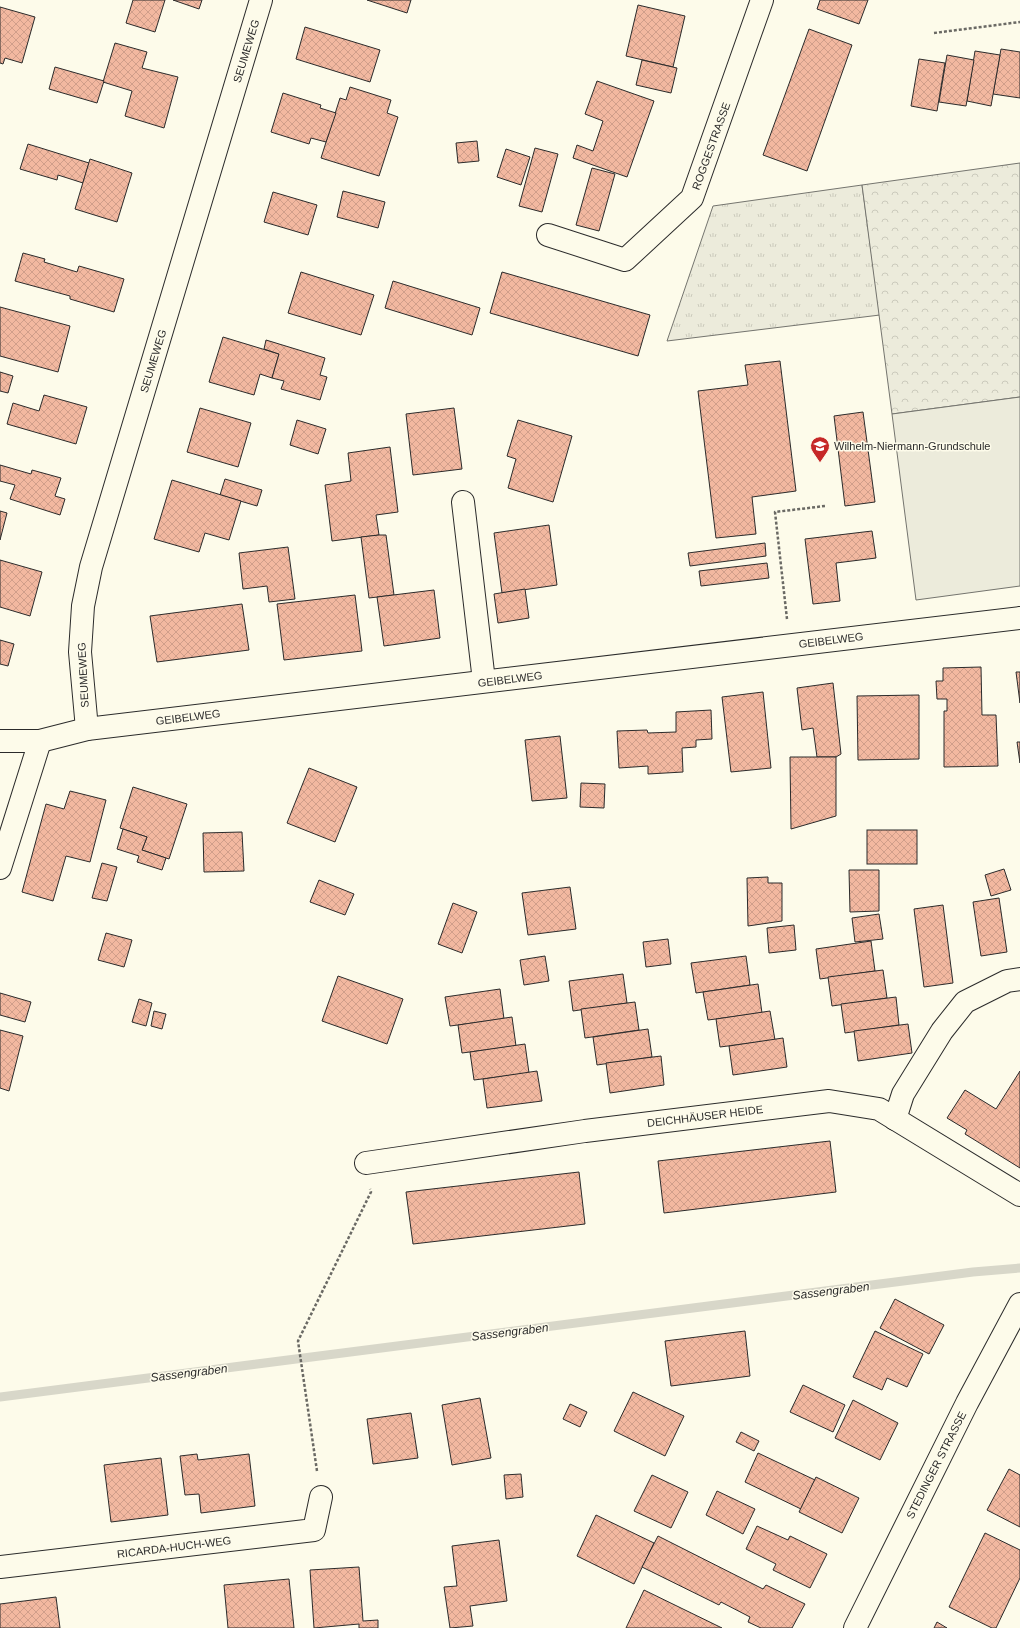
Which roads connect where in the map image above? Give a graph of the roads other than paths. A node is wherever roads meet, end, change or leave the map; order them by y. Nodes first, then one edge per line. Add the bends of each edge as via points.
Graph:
1 (261, 0) edge
2 (762, 0) edge
3 (548, 236) dead end
4 (463, 502) dead end
5 (1020, 618) edge
6 (484, 681) junction
7 (87, 729) junction
8 (40, 741) junction
9 (0, 742) edge
10 (0, 868) edge
11 (1020, 979) edge
12 (895, 1119) junction
13 (366, 1162) road end
14 (1020, 1195) edge
15 (1020, 1304) edge
16 (321, 1497) road end
17 (0, 1567) edge
18 (855, 1628) edge

1 - 7 street, SEUMEWEG via 91,567 83,606 80,652
2 - 3 street, ROGGESTRASSE via 692,198 625,260
4 - 6 street
5 - 6 street, GEIBELWEG
6 - 7 street, GEIBELWEG
7 - 8 street, GEIBELWEG
8 - 9 street, GEIBELWEG
8 - 10 street
11 - 12 street via 1007,981 965,1002 942,1031 903,1094
12 - 13 street, DEICHHÄUSER HEIDE via 879,1109 829,1101 585,1131
12 - 14 street, DEICHHÄUSER HEIDE
15 - 18 street, STEDINGER STRASSE via 966,1403
16 - 17 street, RICARDA-HUCH-WEG via 314,1530

